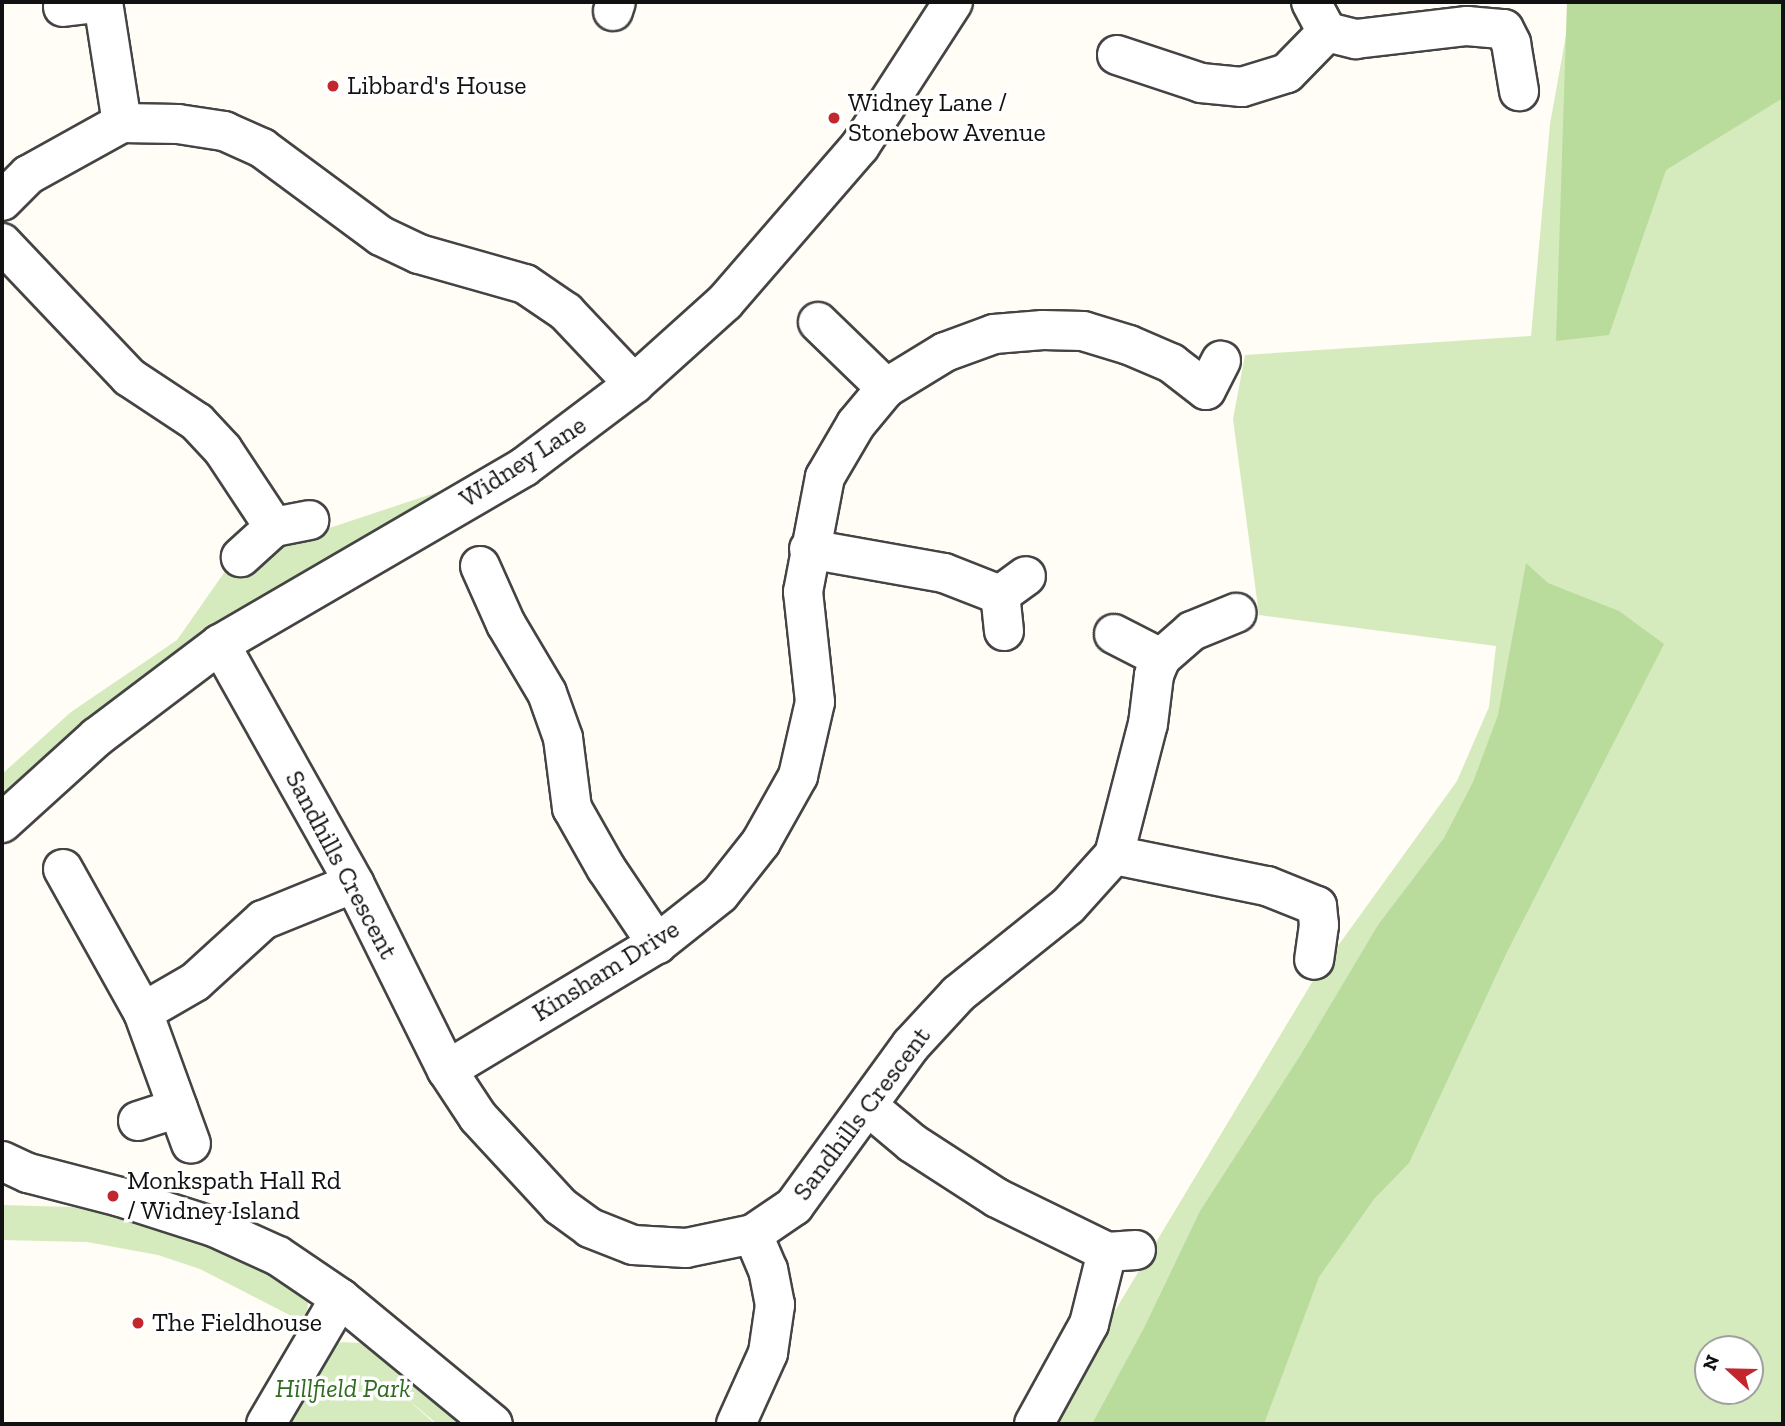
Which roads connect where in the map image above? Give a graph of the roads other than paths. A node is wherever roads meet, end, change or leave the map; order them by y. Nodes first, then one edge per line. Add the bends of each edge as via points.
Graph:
1 (103, 2) edge
2 (953, 2) edge
3 (63, 7) dead end
4 (1510, 16) edge
5 (1319, 17) edge
6 (1117, 55) dead end
7 (1519, 91) dead end
8 (122, 123) junction
9 (2, 201) edge
10 (2, 243) edge
11 (818, 322) dead end
12 (634, 384) junction
13 (886, 387) junction
14 (1207, 388) dead end
15 (809, 549) junction
16 (241, 557) dead end
17 (480, 566) dead end
18 (1010, 601) dead end
19 (1236, 613) dead end
20 (1114, 634) dead end
21 (220, 644) junction
22 (1161, 658) junction
23 (2, 823) edge
24 (1114, 855) junction
25 (63, 869) dead end
26 (354, 883) junction
27 (657, 944) junction
28 (1314, 960) dead end
29 (144, 1012) junction
30 (447, 1070) junction
31 (869, 1107) junction
32 (178, 1108) junction
33 (138, 1121) dead end
34 (191, 1144) dead end
35 (10, 1169) edge
36 (753, 1234) junction
37 (340, 1298) junction
38 (265, 1424) edge
39 (493, 1424) edge
40 (736, 1424) edge
41 (1034, 1424) edge

1 - 3 street
1 - 8 street
2 - 12 street, Widney Lane via 860,146 725,302
4 - 5 street via 1356,39
4 - 7 street
5 - 6 street via 1287,72 1242,87 1201,83 1158,86
8 - 9 street via 28,175
8 - 12 street via 224,131 262,148 381,236 419,254 525,284 566,312
10 - 16 street via 129,377 164,397 206,431 291,523
11 - 13 street
12 - 21 street, Widney Lane via 524,467
13 - 14 street, Kinsham Drive via 945,352 994,334 1044,330 1083,331 1129,345 1171,363
13 - 15 street, Kinsham Drive via 856,424 825,477
15 - 18 street via 944,573
15 - 27 street, Kinsham Drive via 803,592 815,702 798,776 761,842 720,894
17 - 27 street via 506,624 547,693 563,738 572,808
19 - 22 street via 1192,631
20 - 22 street
21 - 23 street, Widney Lane via 97,737
21 - 26 street, Sandhills Crescent
22 - 24 street, Sandhills Crescent
24 - 28 street via 1267,886 1317,906
24 - 31 street, Sandhills Crescent via 1068,906 958,993 911,1045
25 - 29 street
26 - 29 street via 263,920 195,982
26 - 30 street, Sandhills Crescent
27 - 30 street, Kinsham Drive
29 - 32 street
30 - 36 street, Sandhills Crescent via 513,1159 560,1206 590,1228 633,1245 686,1248
31 - 36 street, Sandhills Crescent via 794,1206
31 - 41 street via 912,1143 997,1198 1122,1251 1089,1324
32 - 33 street
32 - 34 street
35 - 37 street via 214,1227 278,1256
36 - 40 street via 768,1270 775,1305 768,1353
37 - 38 street
37 - 39 street

